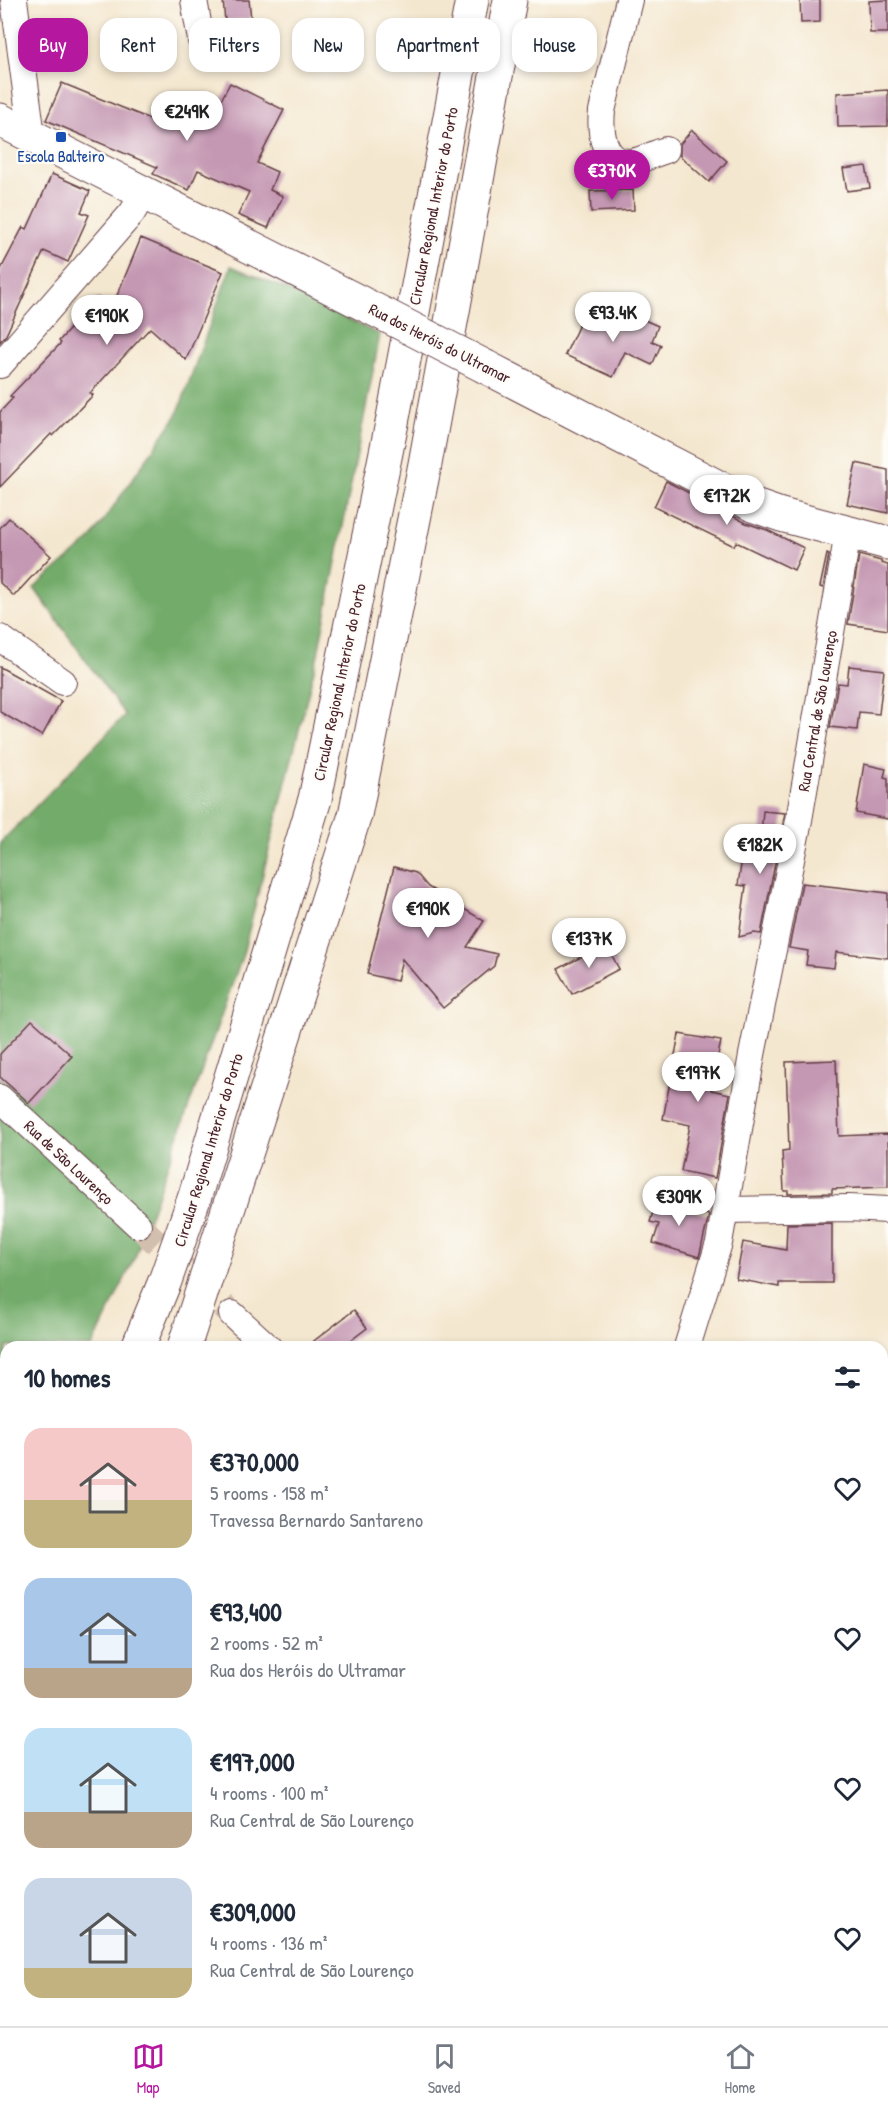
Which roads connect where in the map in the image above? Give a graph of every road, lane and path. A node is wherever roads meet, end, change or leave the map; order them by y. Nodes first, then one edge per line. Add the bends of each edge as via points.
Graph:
1 (15, 0) edge
2 (194, 0) edge
3 (472, 0) edge
4 (510, 0) edge
5 (629, 0) edge
6 (197, 18) edge
7 (0, 120) edge
8 (32, 136) junction
9 (666, 150) dead end
10 (144, 193) junction
11 (0, 365) edge
12 (848, 533) junction
13 (888, 543) edge
14 (0, 638) edge
15 (63, 682) dead end
16 (0, 1098) edge
17 (725, 1210) junction
18 (888, 1210) edge
19 (138, 1225) tunnel mouth
20 (232, 1314) tunnel mouth
21 (140, 1341) edge
22 (186, 1341) edge
23 (261, 1341) edge
24 (689, 1341) edge

1 - 8 street
2 - 6 street
3 - 21 main road, Circular Regional Interior do Porto via 392,423 315,799 195,1196
4 - 22 main road via 425,465 355,815
5 - 9 street via 602,111 604,142 609,153 630,162
7 - 8 main road, Rua dos Heróis do Ultramar
8 - 10 main road, Rua dos Heróis do Ultramar
10 - 11 street via 132,213
10 - 12 main road, Rua dos Heróis do Ultramar, bridge via 755,506
12 - 13 main road, Rua dos Heróis do Ultramar
12 - 17 street, Rua Central de São Lourenço via 799,820
14 - 15 street
16 - 19 street, Rua de São Lourenço
17 - 18 street
17 - 24 street, Rua Central de São Lourenço via 719,1244
20 - 23 street

